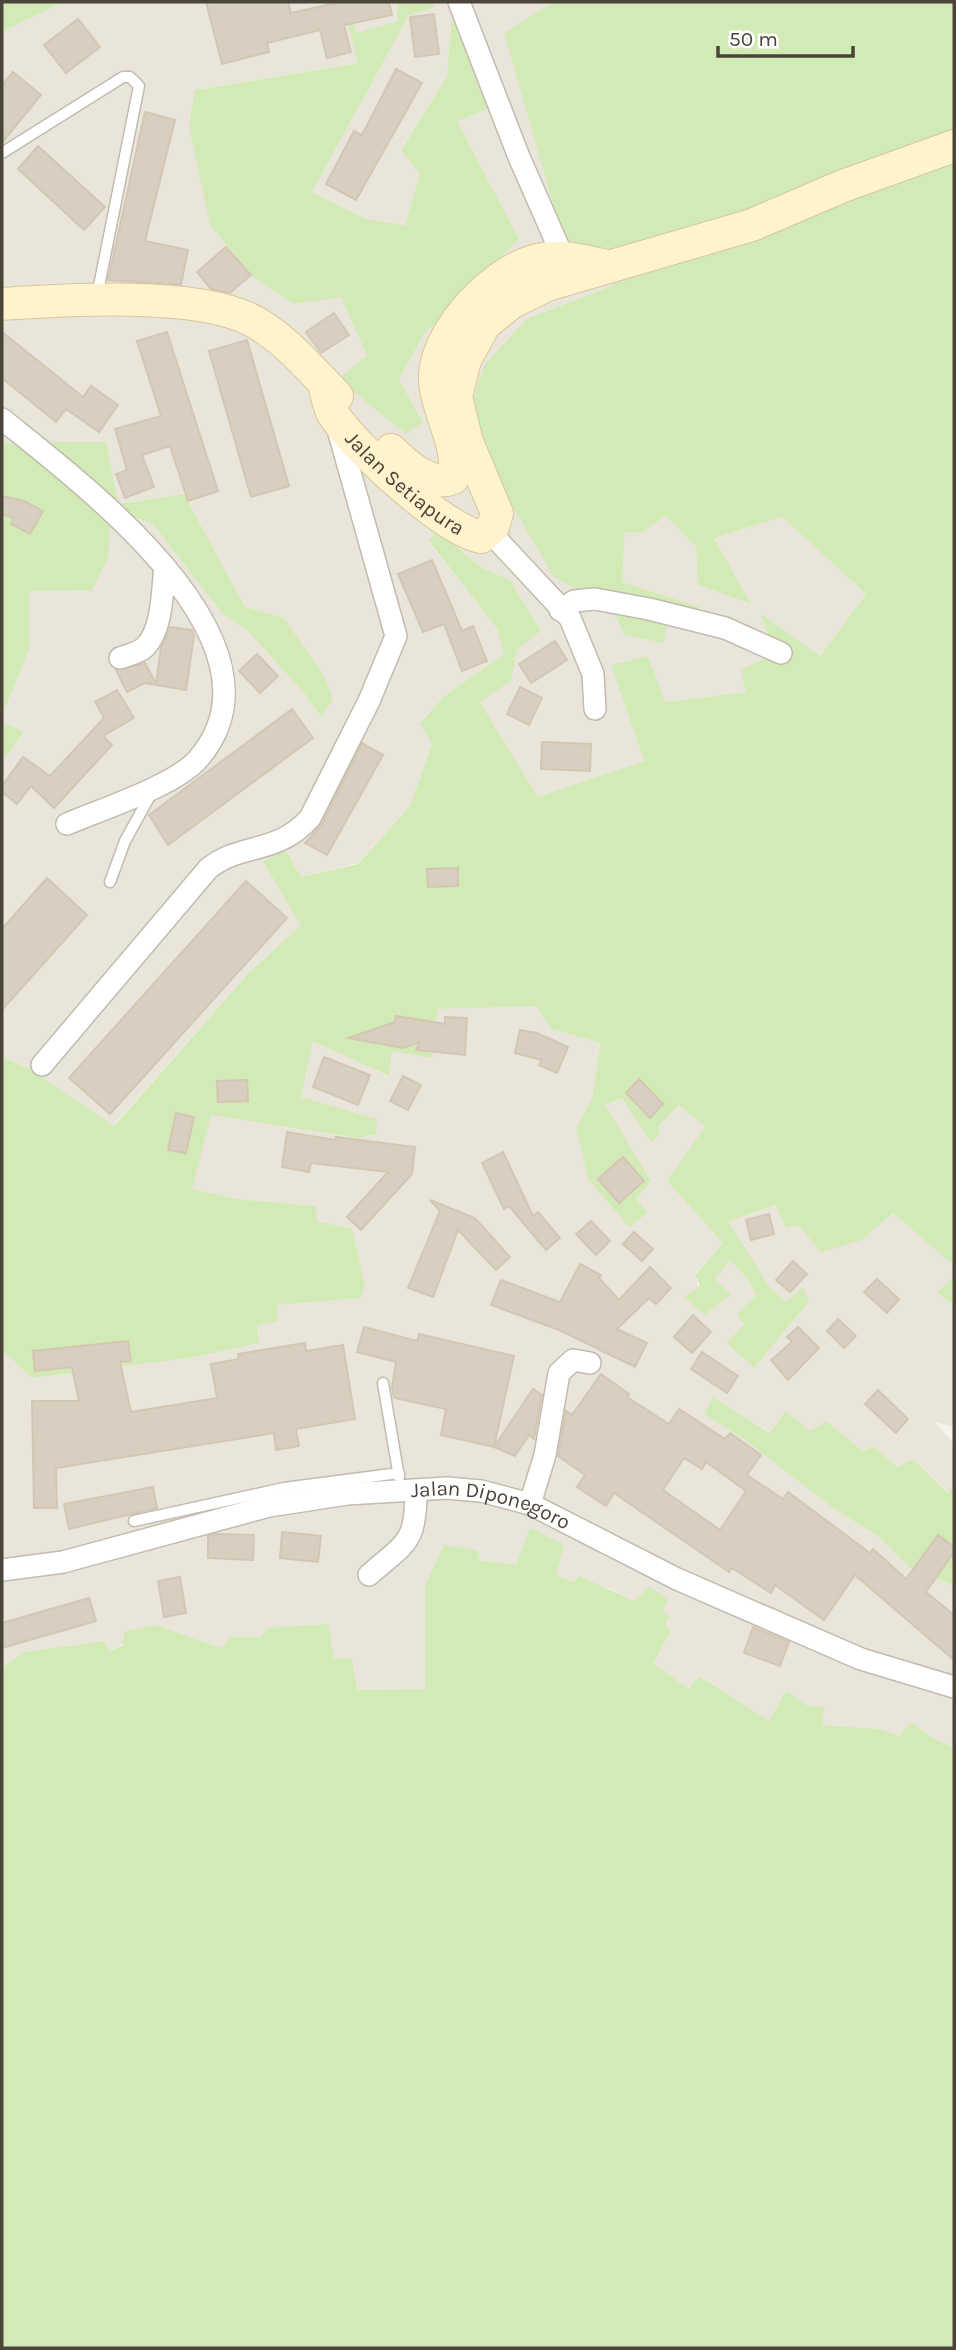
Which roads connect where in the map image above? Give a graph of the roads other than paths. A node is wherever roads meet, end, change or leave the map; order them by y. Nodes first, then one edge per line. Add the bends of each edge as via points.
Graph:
1 (459, 2) edge
2 (954, 146) edge
3 (2, 153) edge
4 (563, 257) junction
5 (610, 267) junction
6 (96, 299) junction
7 (2, 304) edge
8 (324, 383) junction
9 (333, 414) junction
10 (2, 419) edge
11 (490, 531) junction
12 (165, 567) junction
13 (561, 610) junction
14 (781, 653) dead end
15 (120, 658) dead end
16 (595, 709) dead end
17 (156, 785) junction
18 (67, 824) dead end
19 (110, 882) dead end
20 (42, 1065) dead end
21 (590, 1363) dead end
22 (383, 1383) dead end
23 (405, 1485) junction
24 (530, 1504) junction
25 (134, 1521) dead end
26 (2, 1570) edge
27 (369, 1575) dead end
28 (954, 1687) edge

1 - 4 street
2 - 5 street, Jalan Setiapura via 752,225
3 - 6 lane via 123,77 139,86
4 - 5 street, Jalan Setiapura
4 - 8 street, Jalan Setiapura via 531,262 502,276 452,327 440,348 436,398 454,454 453,478 431,479 402,461
5 - 11 street, Jalan Setiapura via 547,285 512,302 484,325 465,360 456,397 467,442 497,513
6 - 7 street, Jalan Setiapura
6 - 8 street, Jalan Setiapura via 184,304 250,320 269,331
8 - 9 street, Jalan Setiapura
9 - 11 street, Jalan Setiapura via 432,511 471,535 481,537
9 - 20 street via 396,636 369,701 310,818 296,834 228,857 208,869
10 - 12 street via 62,468
11 - 13 street
12 - 15 street via 159,612 148,644
12 - 17 street via 190,597 219,652 226,686 223,715 198,760 177,777
13 - 14 street via 575,601 595,599 649,609 725,628
13 - 16 street via 581,638 593,674
17 - 18 street
17 - 19 lane via 125,841
21 - 24 street via 573,1360 559,1373 545,1455
22 - 23 lane
23 - 24 street, Jalan Diponegoro via 481,1491
23 - 25 lane via 285,1488
23 - 26 street, Jalan Diponegoro via 269,1506 64,1562
23 - 27 street via 413,1530
24 - 28 street, Jalan Diponegoro via 767,1619 862,1659

